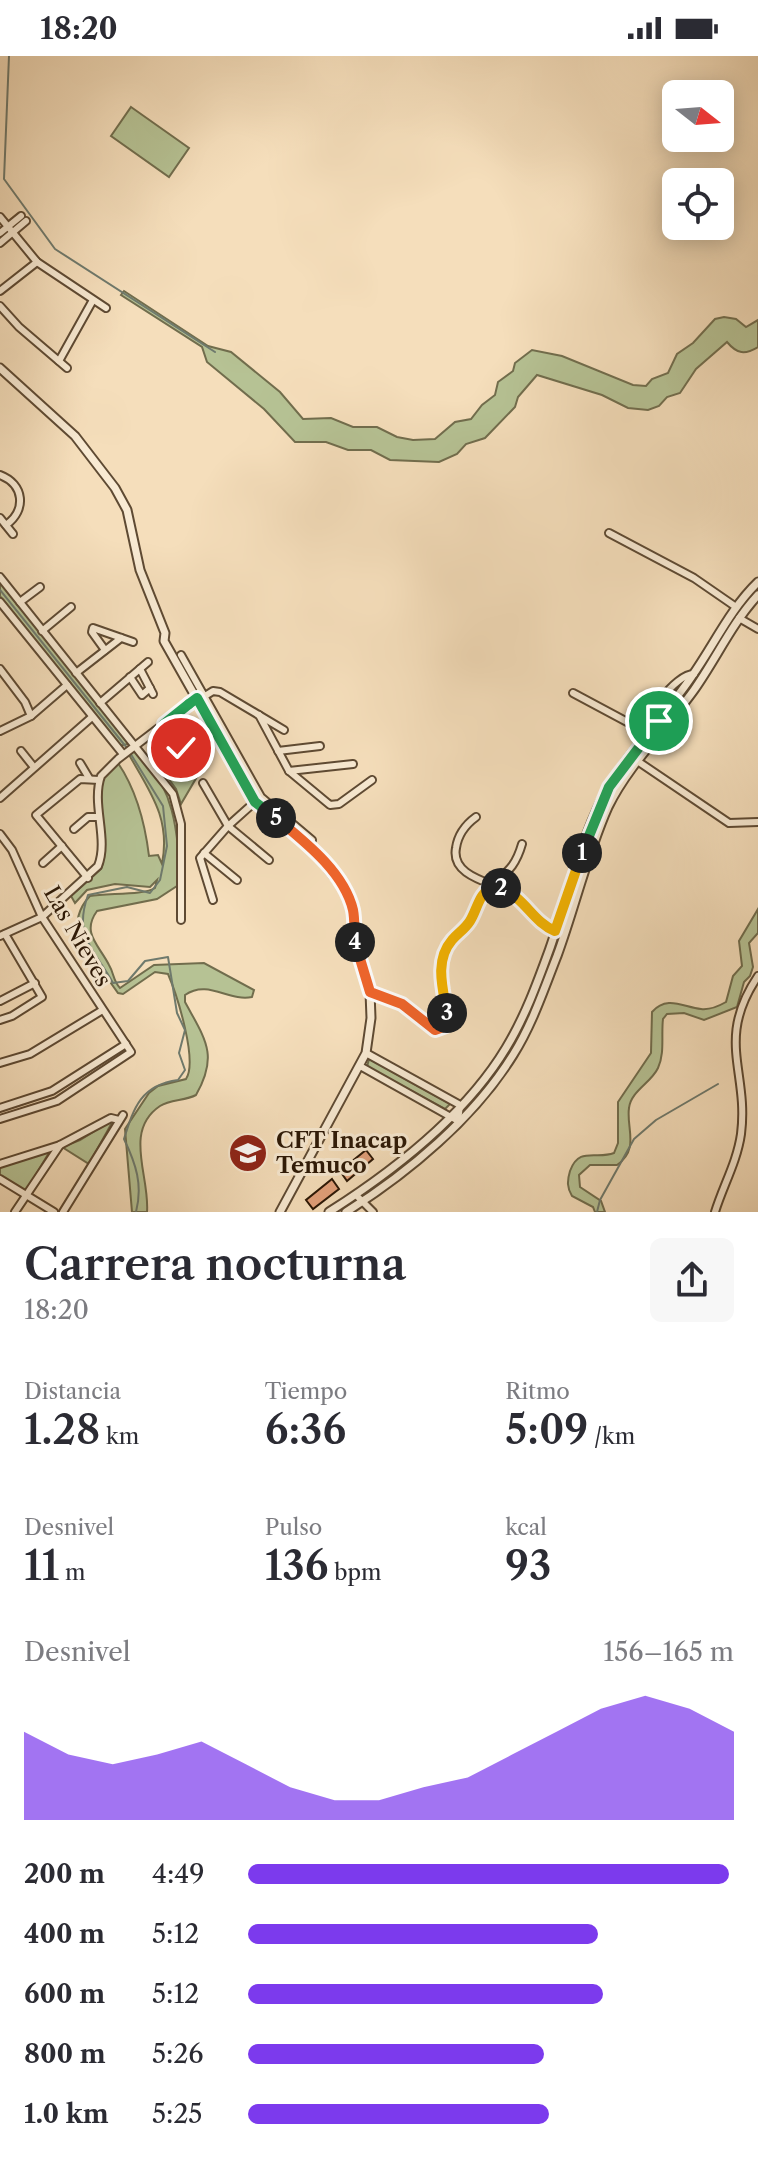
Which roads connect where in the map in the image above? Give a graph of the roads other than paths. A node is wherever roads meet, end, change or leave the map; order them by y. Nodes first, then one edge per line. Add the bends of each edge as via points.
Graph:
1 (0, 217) edge
2 (24, 219) dead end
3 (9, 231) junction
4 (0, 233) edge
5 (0, 243) edge
6 (37, 262) junction
7 (0, 291) edge
8 (93, 300) junction
9 (0, 306) edge
10 (106, 308) dead end
11 (59, 361) junction
12 (0, 368) edge
13 (67, 368) dead end
14 (0, 475) edge
15 (0, 518) edge
16 (6, 525) junction
17 (609, 533) dead end
18 (13, 534) dead end
19 (0, 577) edge
20 (758, 582) edge
21 (40, 587) dead end
22 (758, 595) edge
23 (0, 602) edge
24 (20, 602) junction
25 (71, 607) dead end
26 (736, 607) junction
27 (739, 618) junction
28 (758, 629) edge
29 (42, 631) junction
30 (121, 638) junction
31 (133, 642) dead end
32 (105, 650) junction
33 (181, 655) dead end
34 (148, 662) dead end
35 (0, 669) edge
36 (140, 669) junction
37 (76, 673) junction
38 (694, 674) junction
39 (130, 677) junction
40 (67, 685) junction
41 (696, 687) junction
42 (573, 693) dead end
43 (203, 697) junction
44 (100, 703) junction
45 (259, 715) junction
46 (31, 716) junction
47 (92, 717) junction
48 (164, 724) junction
49 (284, 730) dead end
50 (0, 731) edge
51 (645, 734) junction
52 (658, 737) junction
53 (134, 746) junction
54 (320, 746) dead end
55 (21, 751) dead end
56 (278, 751) junction
57 (125, 753) junction
58 (184, 755) dead end
59 (630, 756) junction
60 (638, 761) junction
61 (80, 763) dead end
62 (353, 764) dead end
63 (33, 766) junction
64 (289, 771) junction
65 (89, 778) junction
66 (99, 780) junction
67 (372, 780) dead end
68 (0, 783) edge
69 (203, 783) dead end
70 (7, 791) junction
71 (0, 798) edge
72 (258, 799) junction
73 (99, 817) junction
74 (476, 817) dead end
75 (758, 822) edge
76 (228, 826) junction
77 (74, 829) dead end
78 (0, 834) edge
79 (312, 840) dead end
80 (522, 844) dead end
81 (62, 846) junction
82 (204, 853) junction
83 (269, 860) dead end
84 (43, 863) dead end
85 (88, 878) junction
86 (237, 880) dead end
87 (494, 885) junction
88 (213, 900) dead end
89 (42, 917) junction
90 (181, 920) dead end
91 (555, 931) junction
92 (2, 933) edge
93 (758, 976) edge
94 (35, 983) junction
95 (370, 992) junction
96 (0, 1001) edge
97 (101, 1011) junction
98 (0, 1020) edge
99 (126, 1044) junction
100 (366, 1053) junction
101 (0, 1063) edge
102 (360, 1066) junction
103 (31, 1098) junction
104 (460, 1105) junction
105 (0, 1108) edge
106 (34, 1108) junction
107 (450, 1116) junction
108 (0, 1119) edge
109 (458, 1121) junction
110 (60, 1145) junction
111 (0, 1164) edge
112 (0, 1179) edge
113 (26, 1195) junction
114 (356, 1195) junction
115 (362, 1202) junction
116 (15, 1212) edge
117 (54, 1212) edge
118 (63, 1212) edge
119 (280, 1212) edge
120 (329, 1212) edge
121 (346, 1212) edge
122 (373, 1212) edge
123 (715, 1212) edge

1 - 3 street
2 - 3 street
3 - 4 street
3 - 5 street
3 - 6 street
6 - 7 street
6 - 8 street
8 - 10 street
8 - 11 street
9 - 11 street
11 - 13 street
12 - 43 street via 75,436 115,488 127,510 164,641
14 - 16 street via 14,483 21,499 16,516
15 - 16 street
16 - 18 street
17 - 26 street
19 - 24 street
20 - 26 street
21 - 24 street
22 - 27 street
23 - 40 street
24 - 29 street
25 - 29 street
26 - 38 street
27 - 28 street
27 - 41 street
29 - 37 street
30 - 31 street
30 - 32 street
30 - 32 street via 93,628
32 - 37 street
33 - 43 street
34 - 36 street
35 - 46 street
36 - 39 street
36 - 39 street via 152,691 139,698
37 - 44 street
38 - 41 street
38 - 51 street
39 - 44 street
40 - 46 street
40 - 47 street
41 - 52 street
42 - 51 street
43 - 45 street via 217,691
43 - 48 street
43 - 72 street
44 - 53 street
45 - 49 street
45 - 56 street
46 - 50 street
47 - 57 street
47 - 63 street
48 - 53 street
48 - 58 street
51 - 52 street via 652,740
51 - 59 street
52 - 60 street
53 - 57 street
53 - 90 street via 165,782 178,808
54 - 56 street
55 - 63 street
56 - 64 street
57 - 66 street
59 - 60 street
59 - 91 street via 597,811
60 - 75 street via 729,823
60 - 109 street via 605,814 524,1035 501,1073
61 - 65 street
62 - 64 street
63 - 70 street
64 - 67 street via 332,805
65 - 66 street
65 - 81 street via 80,779 36,815
66 - 73 street
68 - 70 street
69 - 76 street
70 - 71 street
72 - 76 street
72 - 79 street
72 - 95 street via 311,847 341,885 352,908 355,945
73 - 77 street via 88,817
73 - 85 street via 101,861
74 - 87 street via 460,833 456,858 464,870
76 - 82 street
76 - 83 street
78 - 89 street, Las Nieves
80 - 87 street via 512,869
81 - 84 street
81 - 85 street
82 - 86 street
82 - 88 street via 200,861
85 - 89 street
87 - 91 street via 520,898 541,924
87 - 95 street via 445,952 444,1028 435,1030 402,1004
89 - 92 street
89 - 97 street, Las Nieves
91 - 104 street via 511,1040
92 - 94 street
93 - 123 street via 740,1007 735,1068 741,1133
94 - 96 street
94 - 98 street via 41,999
95 - 100 street
97 - 99 street, Las Nieves
97 - 101 street via 30,1054
99 - 103 street via 52,1091
99 - 106 street, Las Nieves via 131,1052 57,1101
100 - 102 street
100 - 104 street
102 - 107 street
102 - 119 street
103 - 105 street
103 - 106 street
104 - 107 street
104 - 109 street
106 - 108 street
107 - 109 street
107 - 114 street
109 - 115 street
110 - 111 street
110 - 113 street
110 - 118 street via 111,1118 121,1118
112 - 113 street
113 - 116 street
113 - 117 street
114 - 115 street
114 - 120 street
115 - 121 street
115 - 122 street

